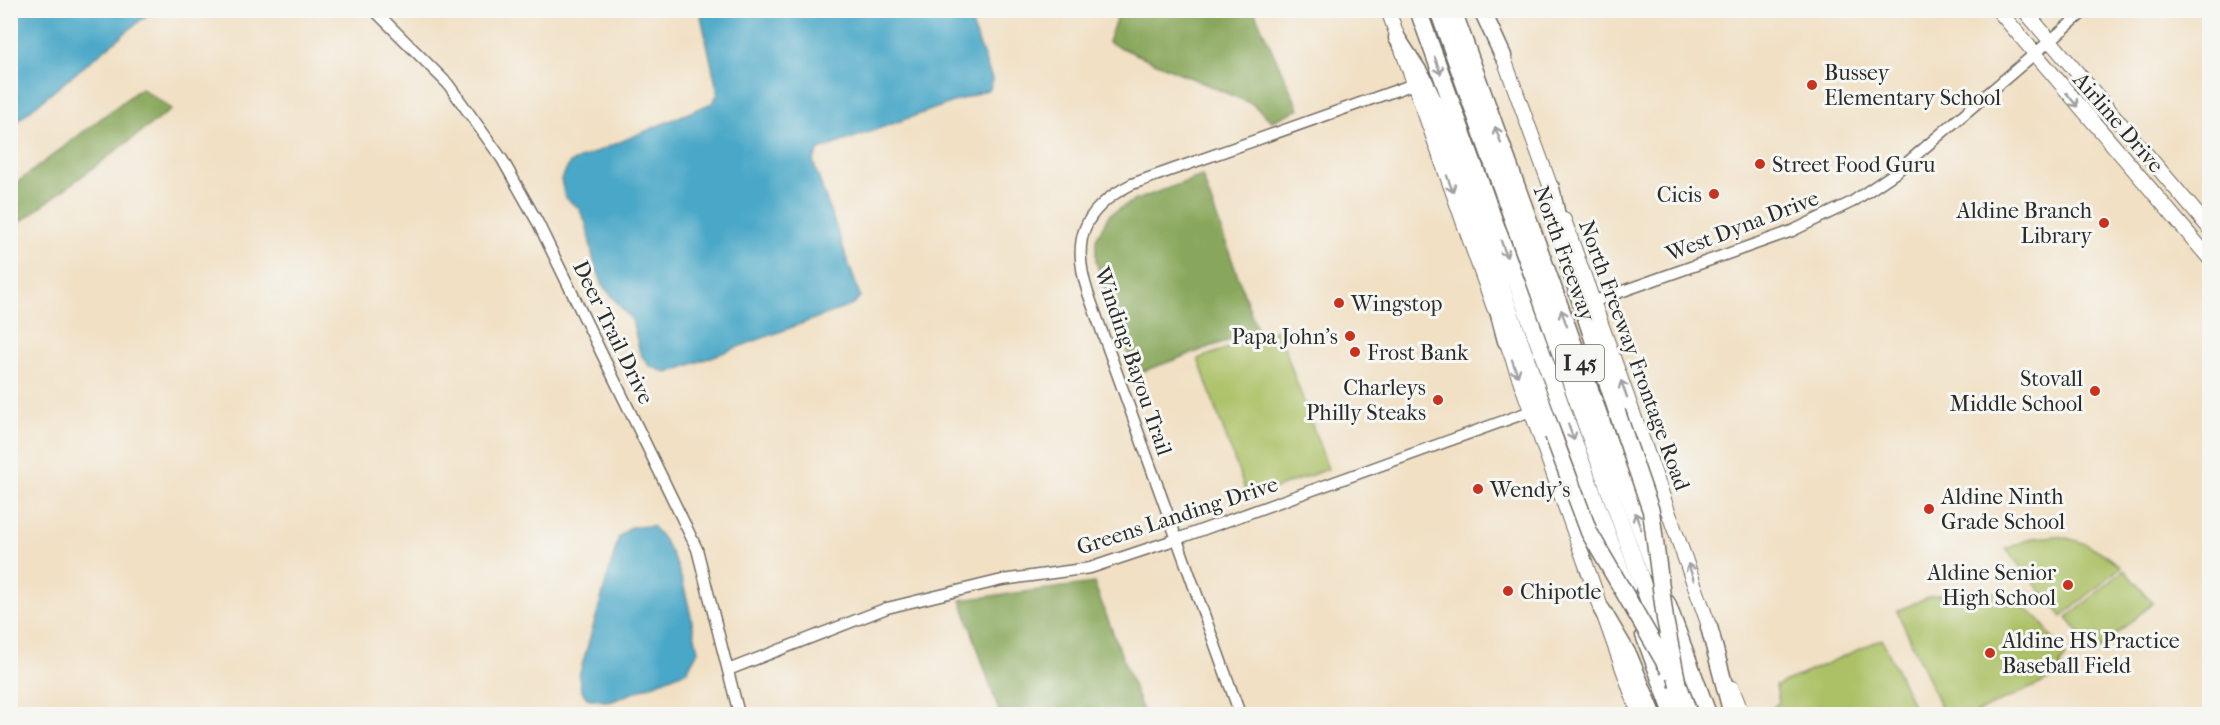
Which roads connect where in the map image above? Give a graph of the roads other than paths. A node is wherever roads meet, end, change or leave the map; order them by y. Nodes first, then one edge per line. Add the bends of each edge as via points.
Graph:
1 (374, 10) edge
2 (1388, 10) edge
3 (1418, 10) edge
4 (1438, 10) edge
5 (1454, 10) edge
6 (1484, 10) edge
7 (1998, 10) edge
8 (2024, 10) edge
9 (2086, 10) edge
10 (1397, 38) junction
11 (2050, 41) junction
12 (2035, 54) junction
13 (1503, 56) joint
14 (1414, 84) junction
15 (2151, 160) junction
16 (2136, 174) junction
17 (1467, 188) junction
18 (1551, 188) junction
19 (2210, 229) edge
20 (2210, 259) edge
21 (1593, 302) junction
22 (1506, 341) junction
23 (1531, 411) junction
24 (1177, 539) junction
25 (1602, 610) junction
26 (1709, 627) junction
27 (728, 670) junction
28 (1678, 686) junction
29 (738, 714) edge
30 (1240, 714) edge
31 (1639, 714) edge
32 (1653, 714) edge
33 (1673, 714) edge
34 (1689, 714) edge
35 (1708, 714) edge
36 (1732, 714) edge
37 (1742, 714) edge

1 - 27 street, Deer Trail Drive via 448,84 502,159 538,223 697,549
2 - 10 main road
3 -> 33 highway, I 45
4 - 28 highway, North Freeway / I 45, bridge
35 -> 5 highway, North Freeway / I 45
6 - 13 highway
7 - 12 main road, Airline Drive
8 - 11 main road, Airline Drive
9 - 11 street, West Dyna Drive
10 - 14 main road
10 - 17 highway via 1434,100
11 - 12 street, West Dyna Drive
11 - 15 main road, Airline Drive
12 -> 16 main road, Airline Drive
12 - 21 street, West Dyna Drive via 1896,173 1852,202 1792,231
13 - 18 main road, North Freeway Frontage Road
14 -> 22 main road
14 - 24 street, Winding Bayou Trail via 1132,184 1110,195 1088,219 1079,254 1080,271
15 - 16 main road
15 - 19 main road, Airline Drive
16 - 20 main road, Airline Drive
17 - 22 highway
17 - 28 highway, bridge via 1588,532
18 - 21 main road, North Freeway Frontage Road
18 - 28 highway, bridge via 1566,257 1651,511
26 -> 21 main road, North Freeway Frontage Road
22 -> 23 main road
23 - 24 street, Greens Landing Drive
23 - 25 main road
24 - 27 street, Greens Landing Drive via 1090,568 1002,580 887,608
24 - 30 street, Winding Bayou Trail
25 - 31 main road
25 - 32 highway via 1629,656
26 - 36 highway
26 - 37 main road, North Freeway Frontage Road
27 - 29 street, Deer Trail Drive
28 - 34 highway, North Freeway / I 45

